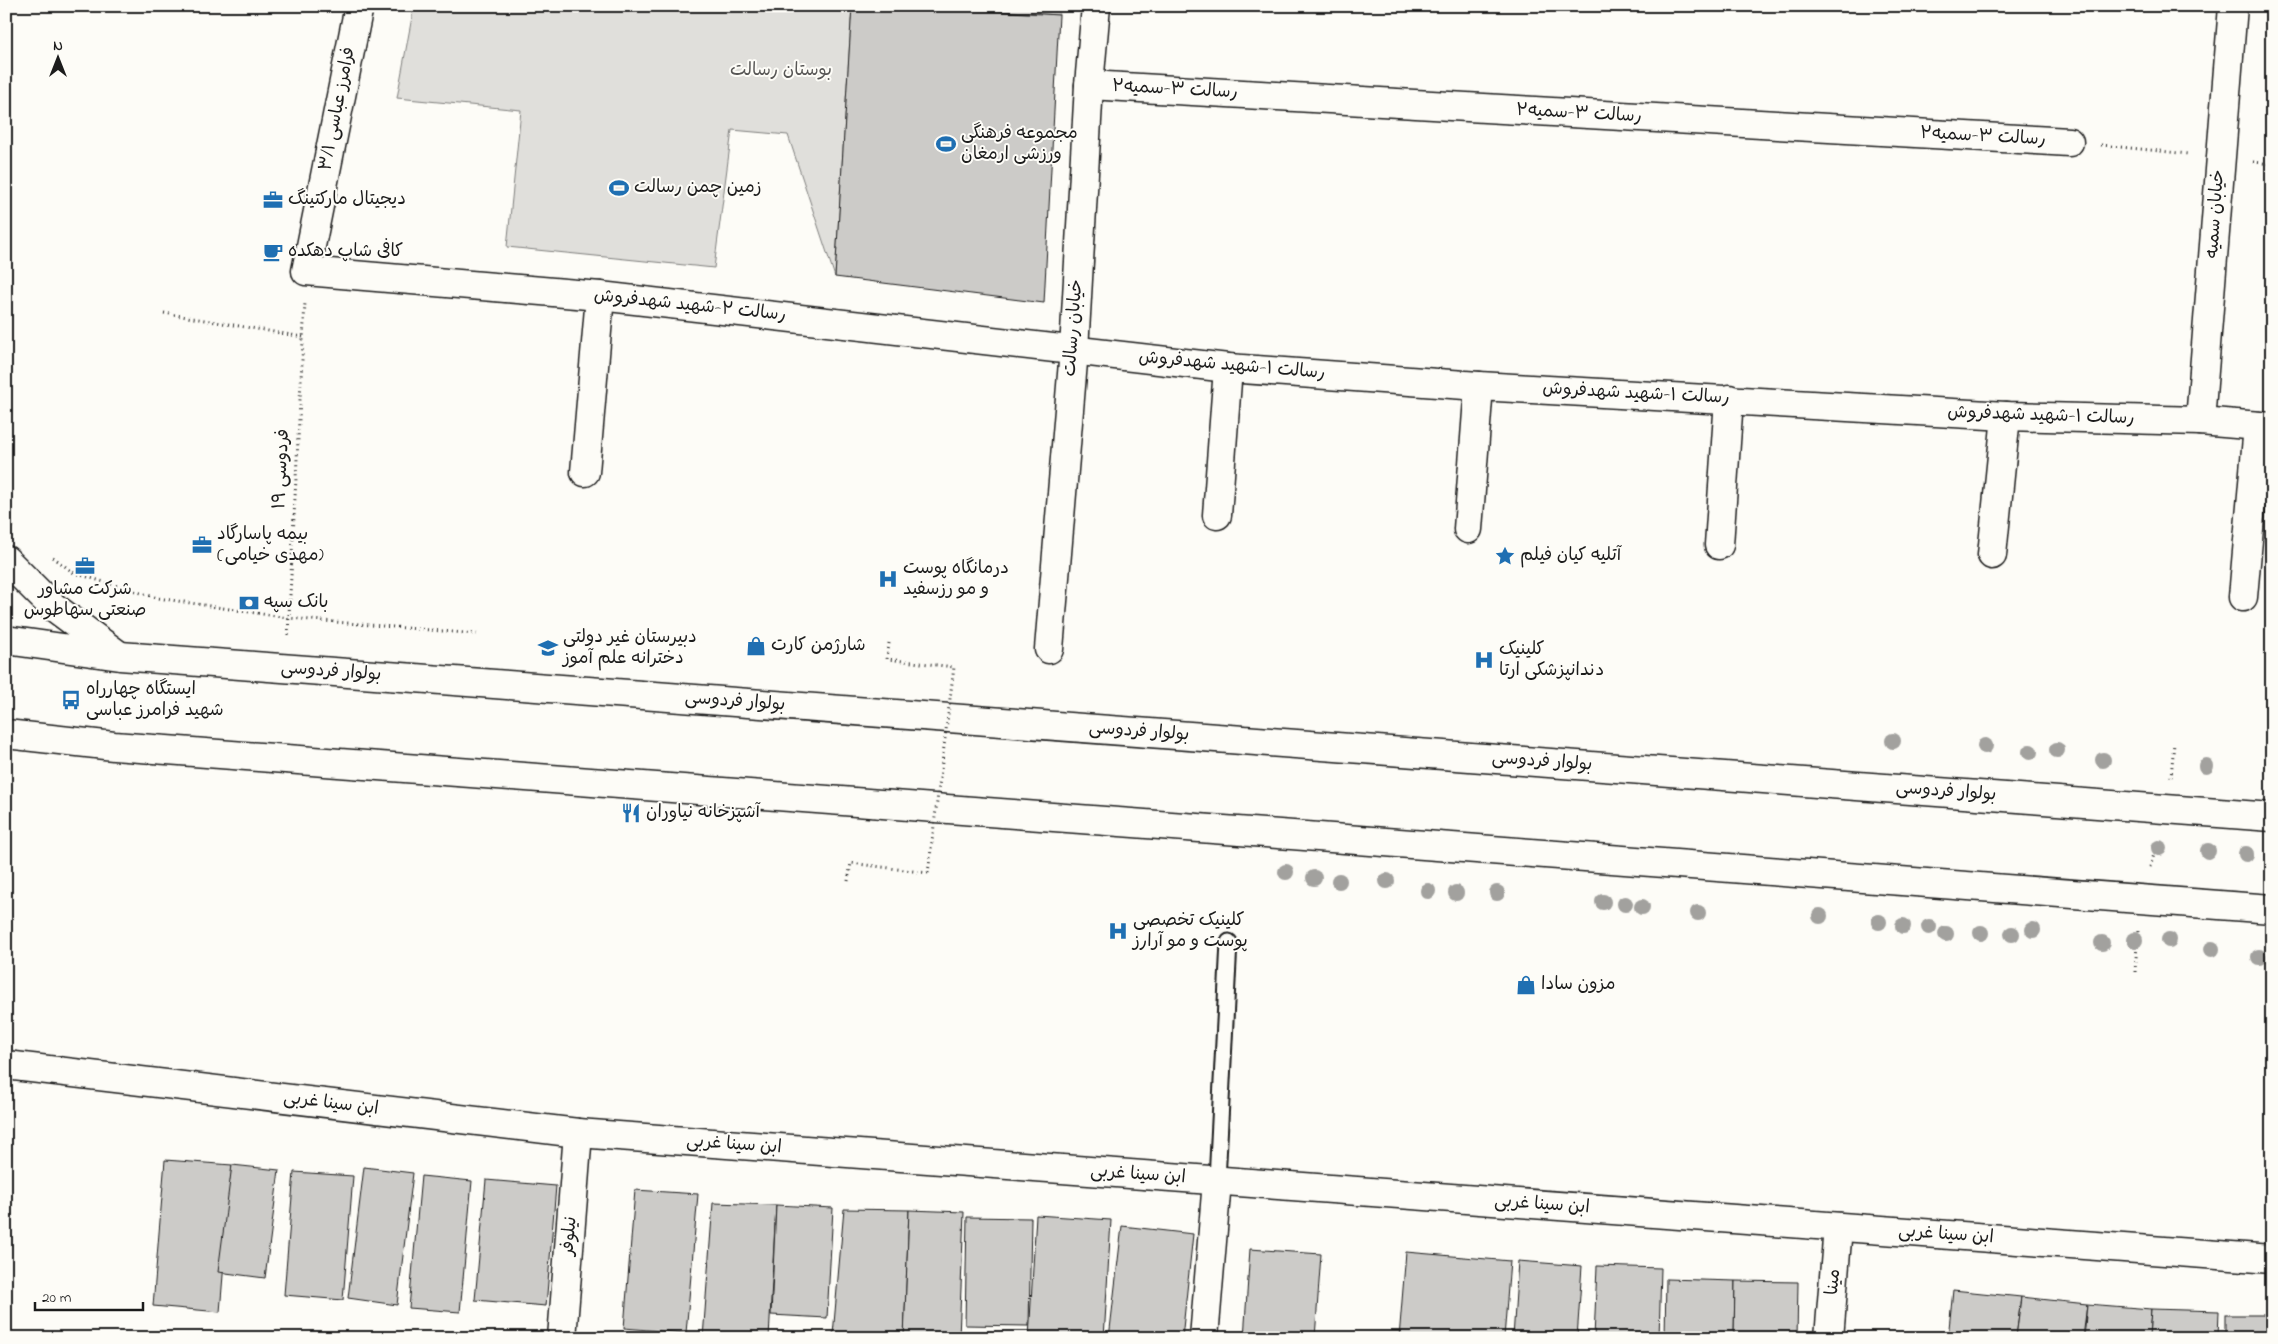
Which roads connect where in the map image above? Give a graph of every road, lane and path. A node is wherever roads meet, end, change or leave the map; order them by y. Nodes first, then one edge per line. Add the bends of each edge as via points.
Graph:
1 (359, 6) edge
2 (1096, 6) edge
3 (2233, 6) edge
4 (1089, 85) junction
5 (2069, 142) joint
6 (2221, 158) junction
7 (2272, 164) edge
8 (306, 271) junction
9 (600, 296) junction
10 (164, 313) dead end
11 (303, 337) junction
12 (1074, 350) junction
13 (1228, 368) junction
14 (1479, 386) junction
15 (1729, 399) junction
16 (2006, 416) junction
17 (2200, 421) junction
18 (2265, 426) edge
19 (585, 472) dead end
20 (1217, 514) dead end
21 (6, 519) edge
22 (1468, 529) dead end
23 (18, 531) dead end
24 (1719, 544) dead end
25 (50, 555) dead end
26 (1992, 555) dead end
27 (6, 560) edge
28 (2243, 597) dead end
29 (288, 618) junction
30 (477, 634) dead end
31 (6, 640) edge
32 (889, 643) dead end
33 (1049, 649) dead end
34 (120, 656) junction
35 (287, 668) junction
36 (6, 734) edge
37 (2174, 743) dead end
38 (2168, 809) junction
39 (2272, 817) edge
40 (848, 880) dead end
41 (2140, 899) junction
42 (2272, 909) edge
43 (1229, 942) dead end
44 (2136, 972) dead end
45 (6, 1065) edge
46 (578, 1133) junction
47 (1217, 1181) junction
48 (1838, 1227) junction
49 (2272, 1259) edge
50 (562, 1338) edge
51 (1204, 1338) edge
52 (1829, 1338) edge

1 - 8 street, فرامرز عباسی ۳/۱
2 - 4 street, خیابان رسالت
3 - 6 street, خیابان سمیه
4 - 5 street, رسالت ۳-سمیه۲
4 - 12 street, خیابان رسالت
5 - 6 path
6 - 7 path
6 - 17 street, خیابان سمیه
8 - 9 street, رسالت ۲-شهید شهدفروش
8 - 11 path, فردوسی ۱۹
9 - 12 street, رسالت ۲-شهید شهدفروش
9 - 19 street
10 - 11 path
11 - 29 path, فردوسی ۱۹
12 - 13 street, رسالت ۱-شهید شهدفروش
12 - 33 street, خیابان رسالت
13 - 14 street, رسالت ۱-شهید شهدفروش
13 - 20 street
14 - 15 street, رسالت ۱-شهید شهدفروش
14 - 22 street
15 - 16 street, رسالت ۱-شهید شهدفروش
15 - 24 street
16 - 17 street, رسالت ۱-شهید شهدفروش
16 - 26 street
17 - 18 street, رسالت ۱-شهید شهدفروش
18 - 28 street
21 - 23 path
25 - 29 path via 74,573 158,598
27 - 34 street via 51,605
29 - 30 path
29 - 35 path, فردوسی ۱۹
31 - 34 street, بولوار فردوسی
32 - 40 path, bridge via 888,659 954,667 928,873 851,863
34 - 35 street, بولوار فردوسی
35 - 38 street, بولوار فردوسی
36 - 41 street via 114,746
37 - 38 path
38 - 39 street, بولوار فردوسی
38 - 41 path
41 - 42 street
41 - 44 path
43 - 47 lane
45 - 46 street, ابن سینا غربی
46 - 47 street, ابن سینا غربی
46 - 50 street, نیلوفر
47 - 48 street, ابن سینا غربی
47 - 51 street
48 - 49 street, ابن سینا غربی
48 - 52 street, مینا

